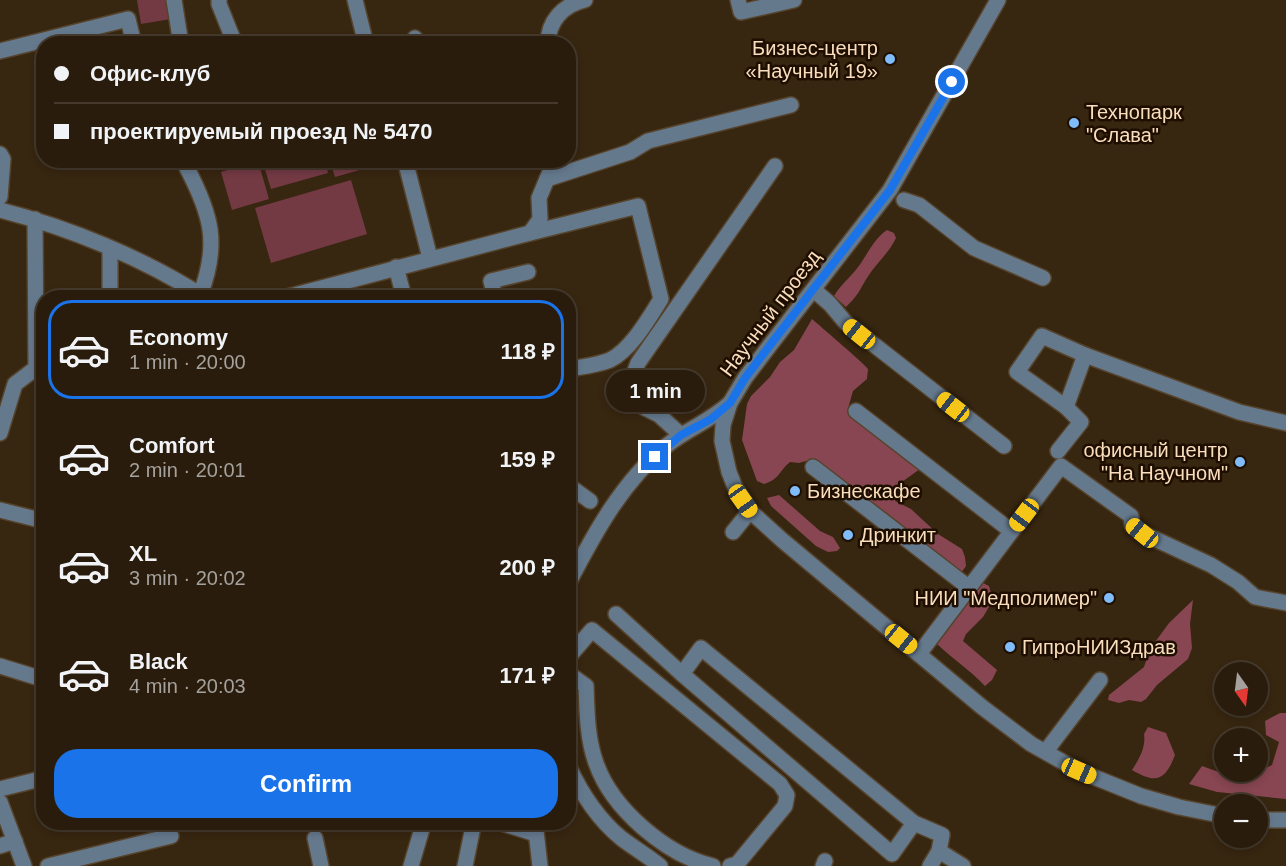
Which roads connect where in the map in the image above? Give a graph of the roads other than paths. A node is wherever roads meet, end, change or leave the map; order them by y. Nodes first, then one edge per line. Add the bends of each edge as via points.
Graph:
1 (174, 0) edge
2 (219, 0) edge
3 (355, 0) edge
4 (552, 0) edge
5 (585, 0) edge
6 (738, 0) edge
7 (794, 0) edge
8 (998, 0) edge
9 (556, 17) junction
10 (60, 36) edge
11 (132, 36) edge
12 (180, 36) edge
13 (232, 36) edge
14 (364, 36) edge
15 (549, 36) edge
16 (36, 42) edge
17 (0, 51) edge
18 (791, 105) dead end
19 (0, 154) edge
20 (775, 166) dead end
21 (187, 168) edge
22 (407, 168) edge
23 (552, 168) edge
24 (547, 179) junction
25 (0, 197) edge
26 (904, 200) dead end
27 (0, 210) edge
28 (35, 219) junction
29 (530, 233) junction
30 (110, 249) junction
31 (430, 258) junction
32 (396, 267) junction
33 (528, 272) dead end
34 (1043, 278) dead end
35 (110, 290) edge
36 (191, 290) edge
37 (204, 290) edge
38 (312, 290) edge
39 (402, 290) edge
40 (493, 290) edge
41 (814, 291) junction
42 (1085, 355) junction
43 (576, 367) edge
44 (730, 403) junction
45 (1066, 407) junction
46 (856, 411) dead end
47 (1286, 423) edge
48 (696, 428) junction
49 (0, 433) edge
50 (681, 435) junction
51 (722, 441) junction
52 (1004, 446) dead end
53 (1058, 451) dead end
54 (813, 467) dead end
55 (576, 491) edge
56 (590, 501) dead end
57 (0, 510) edge
58 (750, 511) junction
59 (36, 519) edge
60 (1006, 527) dead end
61 (733, 532) dead end
62 (576, 569) edge
63 (963, 583) dead end
64 (1286, 603) edge
65 (616, 614) dead end
66 (576, 650) edge
67 (920, 654) junction
68 (0, 666) edge
69 (682, 674) junction
70 (36, 677) edge
71 (576, 679) edge
72 (1100, 680) dead end
73 (1046, 752) junction
74 (36, 780) edge
75 (576, 780) edge
76 (0, 789) edge
77 (0, 802) edge
78 (1214, 814) edge
79 (1268, 820) edge
80 (1286, 820) edge
81 (914, 823) junction
82 (422, 830) edge
83 (472, 830) edge
84 (536, 830) edge
85 (171, 836) dead end
86 (315, 838) dead end
87 (15, 842) junction
88 (0, 846) edge
89 (939, 851) junction
90 (24, 866) edge
91 (48, 866) edge
92 (321, 866) edge
93 (411, 866) edge
94 (465, 866) edge
95 (540, 866) edge
96 (660, 866) edge
97 (713, 866) edge
98 (730, 866) edge
99 (930, 866) edge
100 (963, 866) edge

1 - 12 street
2 - 13 street
3 - 14 street
4 - 9 street
5 - 9 street
6 - 7 street via 741,12
8 - 41 street, Научный проезд via 890,190
9 - 15 street
10 - 11 street via 128,19
16 - 17 street
18 - 24 street via 648,141 630,152
19 - 25 street
20 - 50 street via 638,363 633,376 638,398 645,408
21 - 37 street via 209,225 212,253
22 - 31 street
23 - 24 street
24 - 29 street via 539,198 540,219
26 - 34 street via 919,205 974,248
27 - 28 street
28 - 30 street
28 - 49 street via 36,368 15,384
29 - 31 street
29 - 43 street via 638,206 662,299 622,352 609,360
30 - 35 street
30 - 36 street
31 - 32 street
32 - 38 street
32 - 39 street
33 - 40 street via 491,281
41 - 44 street, Научный проезд
41 - 52 street via 846,323
42 - 45 street
42 - 45 street via 1042,336 1017,372
42 - 47 street via 1239,412
44 - 48 street
44 - 51 street, Научный проезд
45 - 53 street via 1081,422
46 - 60 street
48 - 50 street
48 - 51 street via 710,429
50 - 62 street via 618,498
51 - 58 street, Научный проезд via 735,487
54 - 63 street
55 - 56 street
57 - 59 street
58 - 61 street
58 - 67 street, Научный проезд
64 - 67 street via 1255,597 1210,565 1142,533 1132,525 1131,516 1061,466
65 - 69 street
66 - 98 street via 592,630 780,784 787,795 785,806 737,864
67 - 73 street, Научный проезд via 1014,732
68 - 70 street
69 - 81 street via 701,648
69 - 81 street via 892,854
71 - 97 street via 586,686 587,722 597,765 607,785 642,827 681,855
72 - 73 street
73 - 78 street, Научный проезд via 1079,771 1141,796
74 - 76 street
75 - 96 street via 601,818
77 - 87 street
79 - 80 street
81 - 89 street via 942,835
82 - 93 street
83 - 94 street
84 - 95 street
85 - 91 street
86 - 92 street
87 - 88 street
87 - 90 street
89 - 99 street
89 - 100 street

